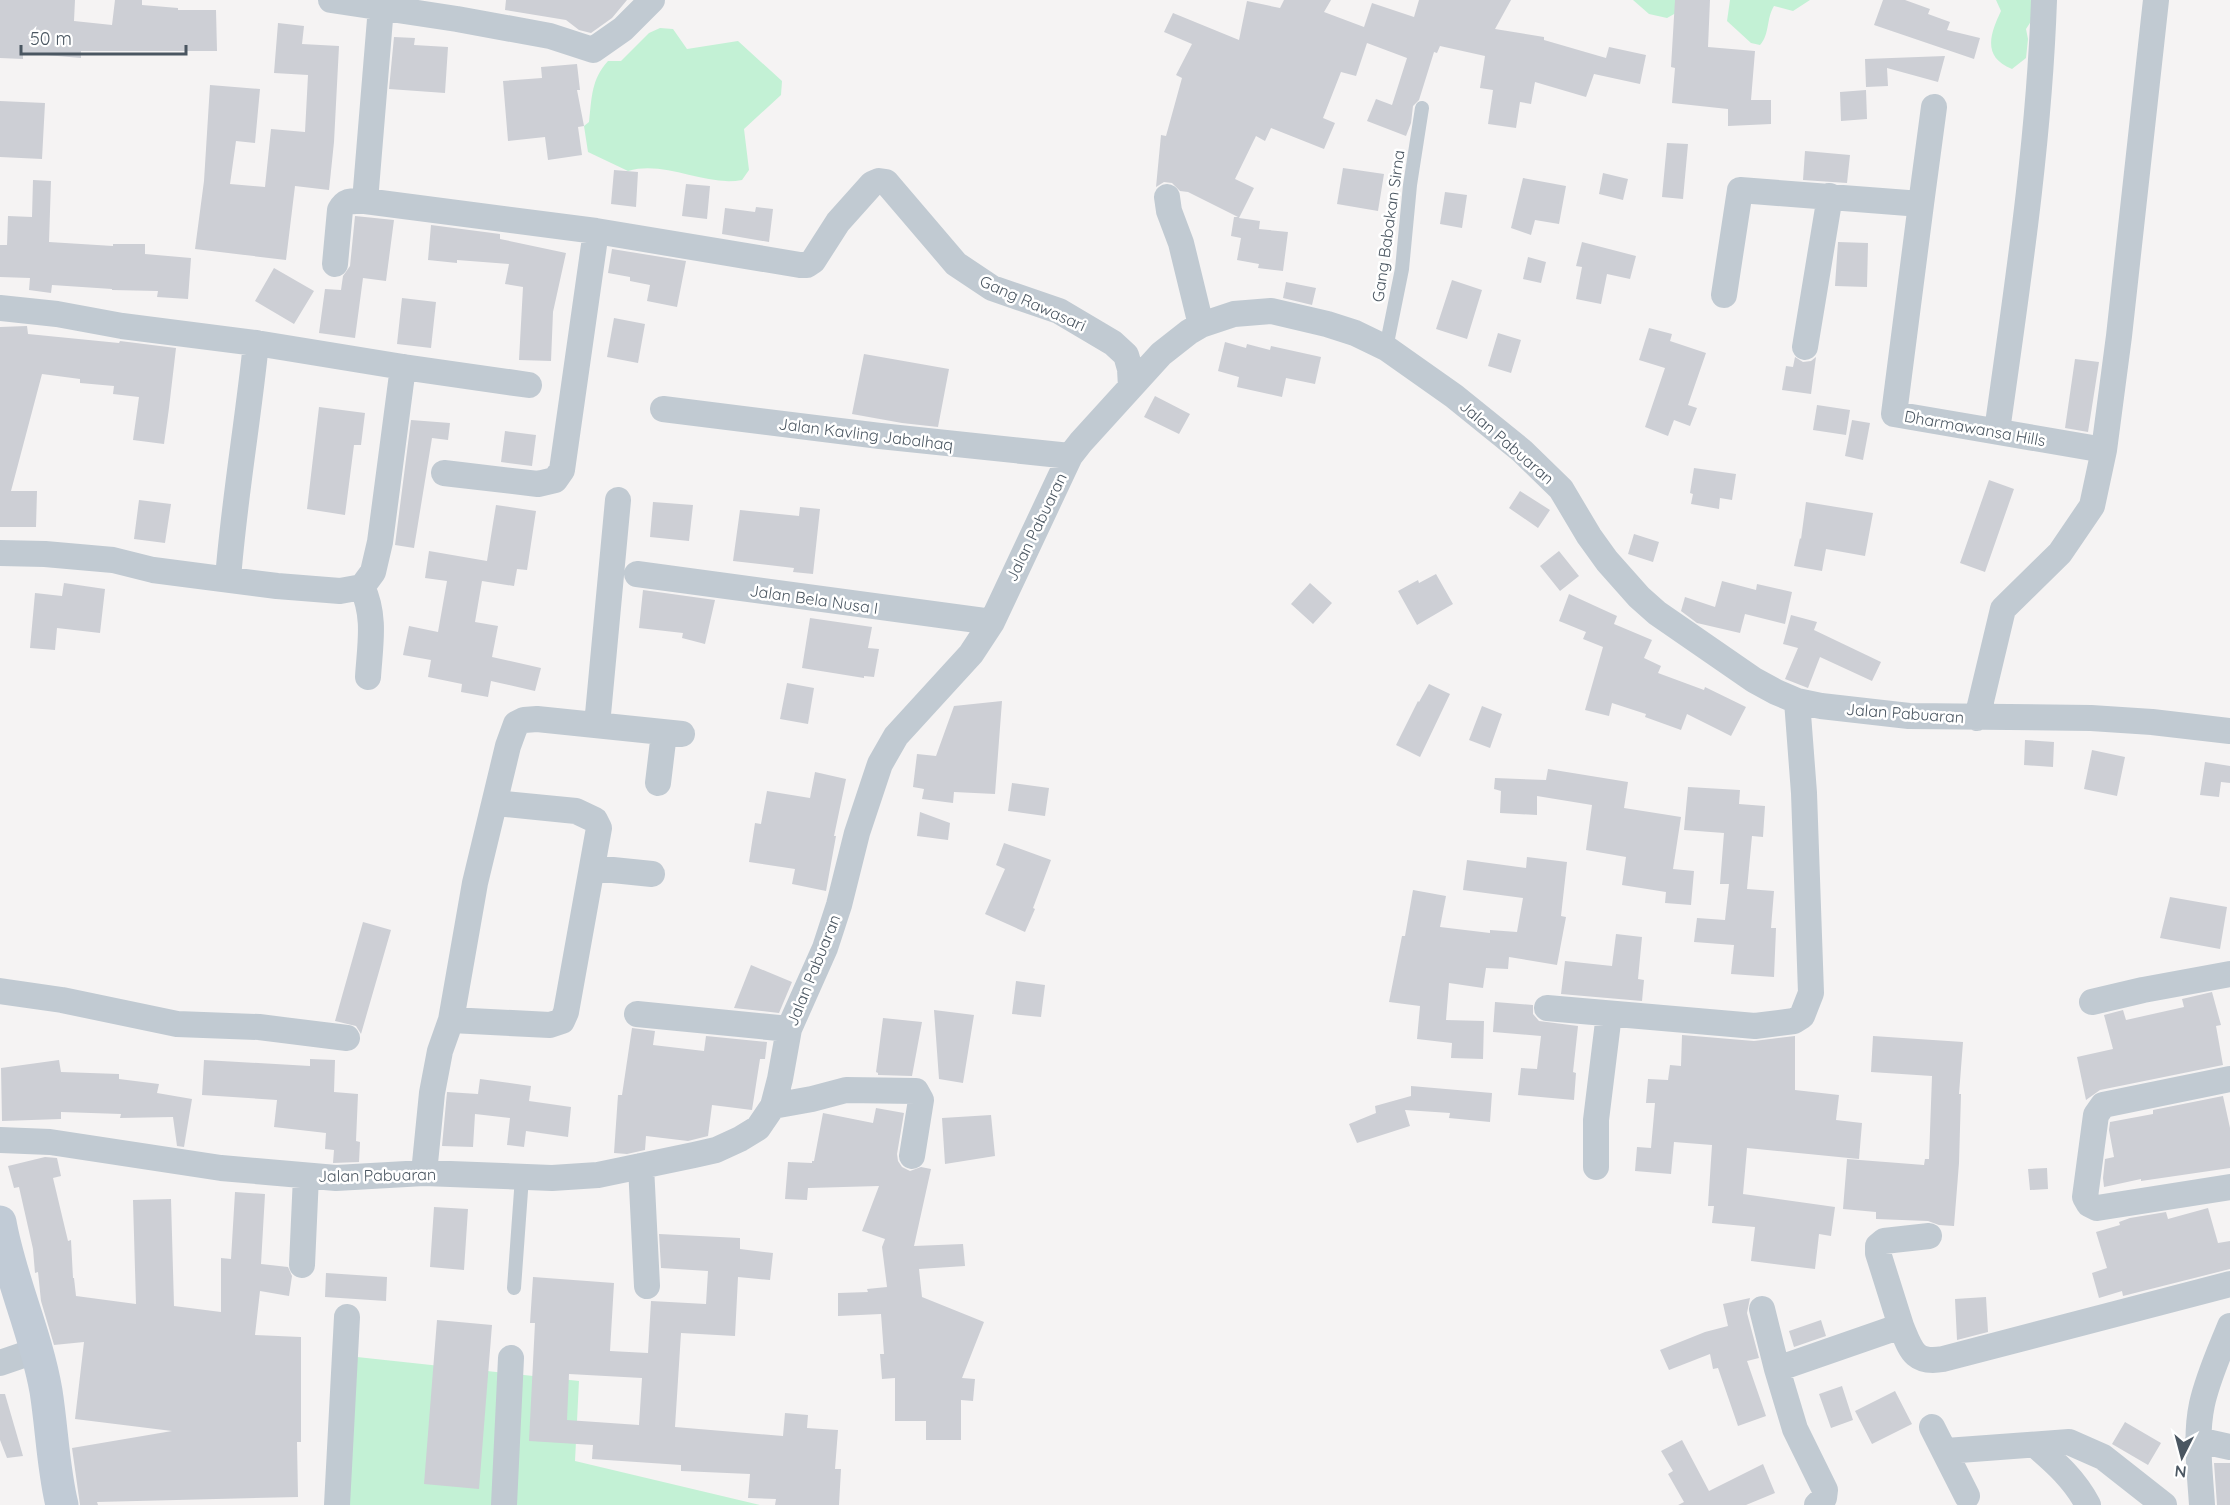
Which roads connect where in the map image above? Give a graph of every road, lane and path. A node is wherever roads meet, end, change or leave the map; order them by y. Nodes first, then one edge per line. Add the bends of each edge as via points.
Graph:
1 (331, 0) edge
2 (651, 0) edge
3 (2044, 0) edge
4 (2156, 0) edge
5 (381, 7) junction
6 (1934, 107) dead end
7 (1422, 108) dead end
8 (1830, 196) junction
9 (1167, 197) dead end
10 (364, 201) junction
11 (1921, 204) junction
12 (596, 231) junction
13 (335, 264) dead end
14 (1724, 295) dead end
15 (0, 308) edge
16 (1201, 325) junction
17 (256, 343) junction
18 (1805, 347) dead end
19 (1386, 348) junction
20 (403, 367) junction
21 (529, 385) dead end
22 (1131, 387) junction
23 (663, 409) dead end
24 (1997, 431) junction
25 (2104, 450) junction
26 (1070, 456) junction
27 (444, 473) dead end
28 (618, 500) dead end
29 (0, 553) edge
30 (637, 574) dead end
31 (228, 579) junction
32 (362, 587) junction
33 (992, 622) junction
34 (368, 677) dead end
35 (1797, 701) junction
36 (1977, 718) junction
37 (597, 725) junction
38 (2230, 731) edge
39 (658, 783) dead end
40 (496, 803) junction
41 (592, 868) junction
42 (652, 874) dead end
43 (2230, 974) edge
44 (0, 991) edge
45 (2092, 1002) dead end
46 (1547, 1008) dead end
47 (637, 1014) dead end
48 (1609, 1014) junction
49 (451, 1020) junction
50 (789, 1029) junction
51 (347, 1038) dead end
52 (2230, 1079) edge
53 (773, 1106) junction
54 (0, 1140) edge
55 (912, 1156) dead end
56 (641, 1166) junction
57 (1596, 1167) dead end
58 (424, 1173) junction
59 (306, 1176) junction
60 (522, 1177) junction
61 (2230, 1186) edge
62 (0, 1222) edge
63 (1929, 1236) dead end
64 (302, 1265) dead end
65 (2230, 1284) edge
66 (647, 1286) dead end
67 (514, 1288) dead end
68 (1762, 1309) dead end
69 (347, 1317) dead end
70 (1901, 1326) junction
71 (2230, 1326) edge
72 (36, 1351) junction
73 (511, 1358) dead end
74 (0, 1364) edge
75 (1777, 1369) junction
76 (1932, 1426) dead end
77 (2198, 1440) junction
78 (2035, 1445) junction
79 (2230, 1447) edge
80 (1946, 1451) junction
81 (1967, 1496) dead end
82 (62, 1505) edge
83 (337, 1505) edge
84 (504, 1505) edge
85 (1816, 1505) edge
86 (2088, 1505) edge
87 (2164, 1505) edge
88 (2202, 1505) edge

1 - 5 street
2 - 5 street via 623,29 593,50 550,36
3 - 24 street via 2042,71
4 - 25 street
5 - 10 street
6 - 11 street
7 - 19 lane, Gang Babakan Sirna via 1402,269
8 - 11 street
8 - 14 street via 1740,190
8 - 18 street
9 - 16 street
10 - 12 street
10 - 13 street via 350,201 340,210
11 - 24 street, Dharmawansa Hills via 1894,414
12 - 22 street, Gang Rawasari via 807,265 872,184 886,182 956,264 979,281 1059,311 1113,343 1126,356
12 - 27 street via 562,470 555,480 538,484
15 - 17 street
16 - 19 street, Jalan Pabuaran via 1234,314 1271,310 1354,333
16 - 22 street, Jalan Pabuaran via 1161,354
17 - 20 street
17 - 31 street
19 - 35 street, Jalan Pabuaran via 1454,396 1546,474 1561,489 1607,561 1657,613 1754,680
20 - 21 street
20 - 32 street via 381,542 372,572
22 - 26 street, Jalan Pabuaran
23 - 26 street, Jalan Kavling Jabalhaq
24 - 25 street, Dharmawansa Hills
25 - 36 street via 2092,506 2060,553 2003,609
26 - 33 street, Jalan Pabuaran
28 - 37 street
29 - 31 street via 113,560 153,570
30 - 33 street, Jalan Bela Nusa I
31 - 32 street via 340,591
32 - 34 street via 372,616
33 - 50 street, Jalan Pabuaran via 971,654 896,736 880,764 825,948
35 - 36 street, Jalan Pabuaran via 1880,713
35 - 48 street via 1811,993 1802,1016 1794,1021 1755,1026
36 - 38 street, Jalan Pabuaran via 2091,718
37 - 39 street via 673,734
37 - 40 street via 537,719 516,724
40 - 41 street via 576,812 595,820 599,828
40 - 49 street via 475,883
41 - 42 street
41 - 49 street via 562,1021 550,1025
43 - 45 street
44 - 51 street via 177,1024 259,1027
46 - 48 street
47 - 50 street
48 - 57 street via 1596,1120
49 - 58 street via 432,1093
50 - 53 street, Jalan Pabuaran
52 - 61 street via 2103,1105 2096,1115 2085,1197 2093,1207
53 - 55 street via 846,1090 916,1091 921,1100
53 - 56 street, Jalan Pabuaran via 758,1128 724,1146
54 - 59 street, Jalan Pabuaran via 50,1142 221,1168
56 - 60 street, Jalan Pabuaran via 598,1175
56 - 66 street
58 - 59 street, Jalan Pabuaran
58 - 60 street, Jalan Pabuaran
59 - 64 street
60 - 67 lane
62 - 72 main road
63 - 70 street via 1884,1241 1878,1246
65 - 70 street via 1931,1361 1916,1355
68 - 75 street
69 - 83 street
70 - 75 street
71 - 77 street via 2206,1387
72 - 74 street
72 - 82 main road via 46,1390
73 - 84 street
75 - 85 street via 1795,1429 1826,1490
76 - 80 street
77 - 79 street
77 - 88 street
78 - 80 street
78 - 86 street via 2063,1468
78 - 87 street via 2069,1442 2103,1457
80 - 81 street

